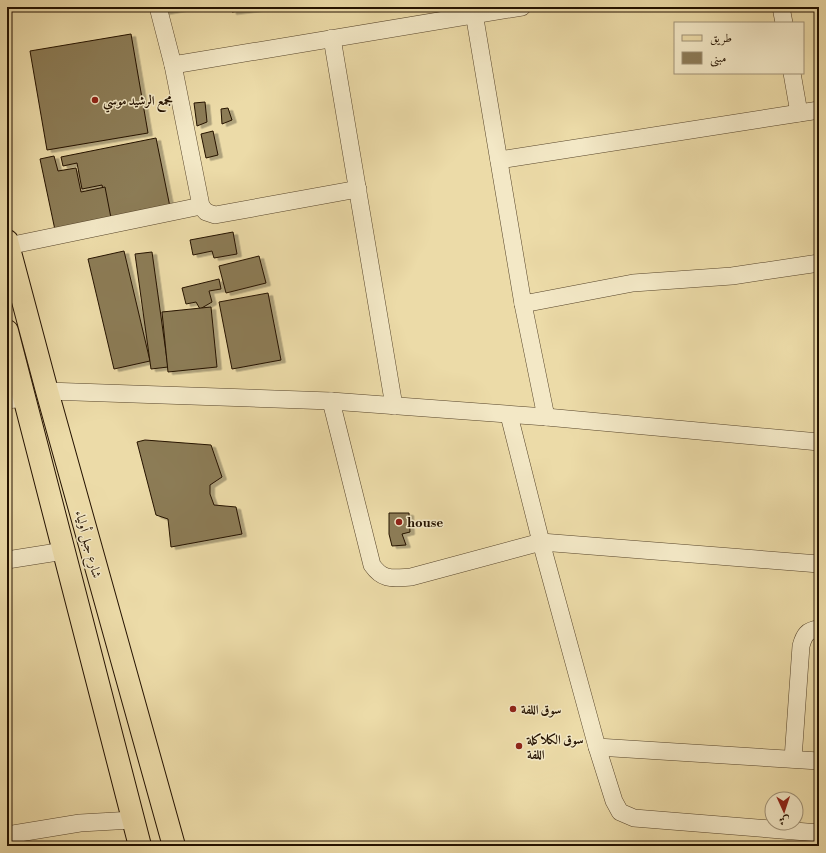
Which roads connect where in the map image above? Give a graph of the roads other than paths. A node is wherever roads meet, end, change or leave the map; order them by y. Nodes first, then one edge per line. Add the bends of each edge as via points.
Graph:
1 (158, 7) edge
2 (522, 7) edge
3 (781, 7) edge
4 (474, 11) edge
5 (784, 22) edge
6 (332, 38) junction
7 (173, 65) junction
8 (792, 74) edge
9 (819, 110) edge
10 (799, 113) junction
11 (499, 160) junction
12 (358, 189) junction
13 (201, 206) junction
14 (8, 244) edge
15 (819, 263) edge
16 (523, 304) junction
17 (7, 331) edge
18 (47, 391) junction
19 (16, 399) edge
20 (331, 401) junction
21 (394, 406) junction
22 (509, 415) junction
23 (546, 417) junction
24 (819, 442) edge
25 (542, 542) junction
26 (64, 551) junction
27 (7, 560) edge
28 (819, 564) edge
29 (819, 629) edge
30 (598, 747) junction
31 (793, 759) junction
32 (819, 761) edge
33 (133, 820) junction
34 (819, 833) edge
35 (7, 836) edge
36 (140, 846) edge
37 (174, 846) edge

1 - 7 street
2 - 4 street
3 - 5 street
4 - 6 street
4 - 11 street
6 - 7 street
6 - 12 street
7 - 13 street
8 - 10 street
9 - 10 street
10 - 11 street
11 - 16 street
12 - 13 street via 214,215 206,212
12 - 21 street
13 - 14 street
14 - 18 main road, شارع جبل أولياء
15 - 16 street via 732,276 633,283
16 - 23 street
17 - 19 main road, شارع جبل أولياء
18 - 20 street
18 - 37 main road, شارع جبل أولياء
19 - 26 main road, شارع جبل أولياء
20 - 21 street
20 - 25 street via 372,565 379,575 392,578 410,577
21 - 22 street
22 - 23 street
22 - 25 street
23 - 24 street
25 - 28 street
25 - 30 street
26 - 27 street
26 - 33 main road, شارع جبل أولياء
29 - 31 street via 810,630 803,636 801,646
30 - 31 street
30 - 34 street via 614,801 620,812 634,818
31 - 32 street
33 - 35 street via 80,822
33 - 36 main road, شارع جبل أولياء

